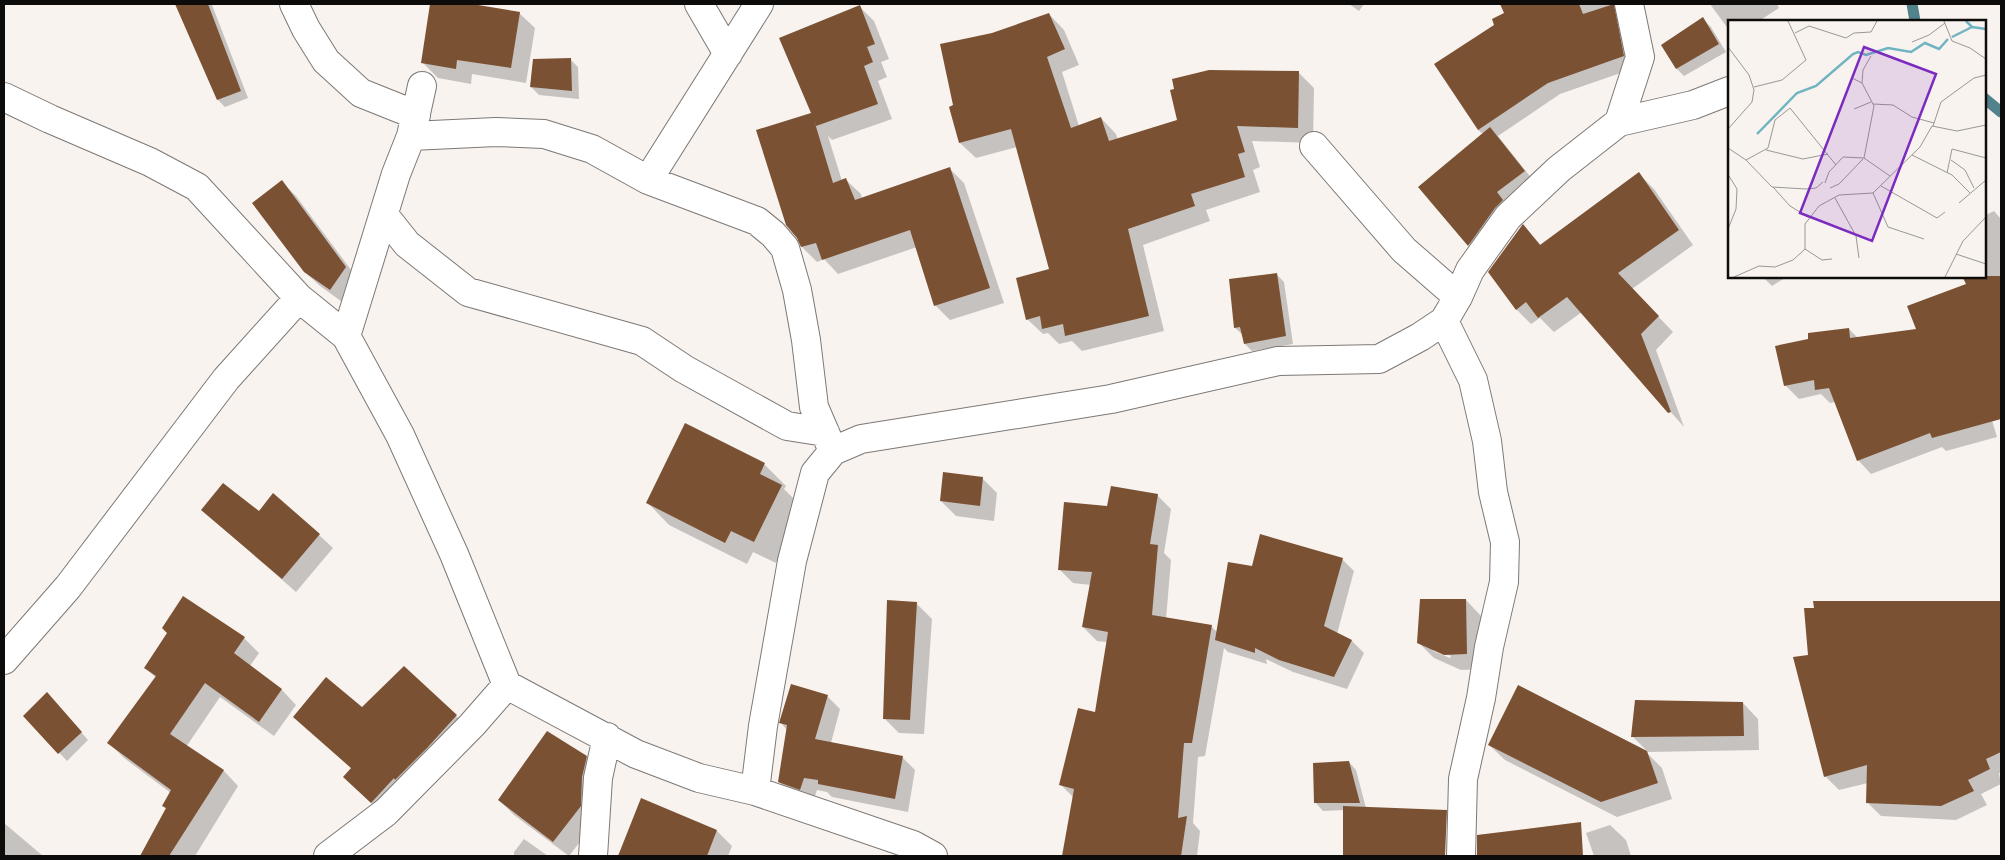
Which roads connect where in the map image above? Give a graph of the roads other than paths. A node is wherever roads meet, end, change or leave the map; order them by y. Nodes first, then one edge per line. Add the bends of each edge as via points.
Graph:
1 (294, 4) edge
2 (699, 4) edge
3 (759, 4) edge
4 (1629, 4) edge
5 (728, 54) junction
6 (422, 86) dead end
7 (1728, 91) edge
8 (4, 97) edge
9 (1619, 122) junction
10 (414, 125) junction
11 (1314, 146) dead end
12 (648, 180) junction
13 (384, 215) junction
14 (1458, 297) junction
15 (299, 298) junction
16 (1444, 321) junction
17 (346, 336) junction
18 (829, 442) junction
19 (4, 660) edge
20 (507, 685) junction
21 (606, 737) junction
22 (754, 791) junction
23 (328, 856) edge
24 (593, 856) edge
25 (933, 856) edge
26 (1461, 856) edge

1 - 10 street via 326,61 361,93
2 - 5 street
3 - 5 street
4 - 9 street via 1640,57
5 - 12 street
6 - 10 street
7 - 9 street via 1693,105
8 - 15 street via 150,162 197,187
9 - 14 street via 1559,168 1508,217 1470,270
10 - 12 street via 544,134 592,149
10 - 13 street
11 - 14 street via 1404,250
12 - 18 street via 757,221 784,248 797,290 814,407
13 - 17 street
13 - 18 street via 407,244 468,292 642,342 787,426
14 - 16 street
15 - 17 street
15 - 19 street via 226,379 68,587
16 - 18 street via 1420,338 1379,359 1278,361 1111,399
16 - 26 street via 1473,380 1505,542 1504,582 1462,779
17 - 20 street via 400,435 454,554
18 - 22 street via 815,473 792,561
20 - 21 street
20 - 23 street via 386,812
21 - 22 street via 636,754 700,778
21 - 24 street via 598,778
22 - 25 street via 913,845

